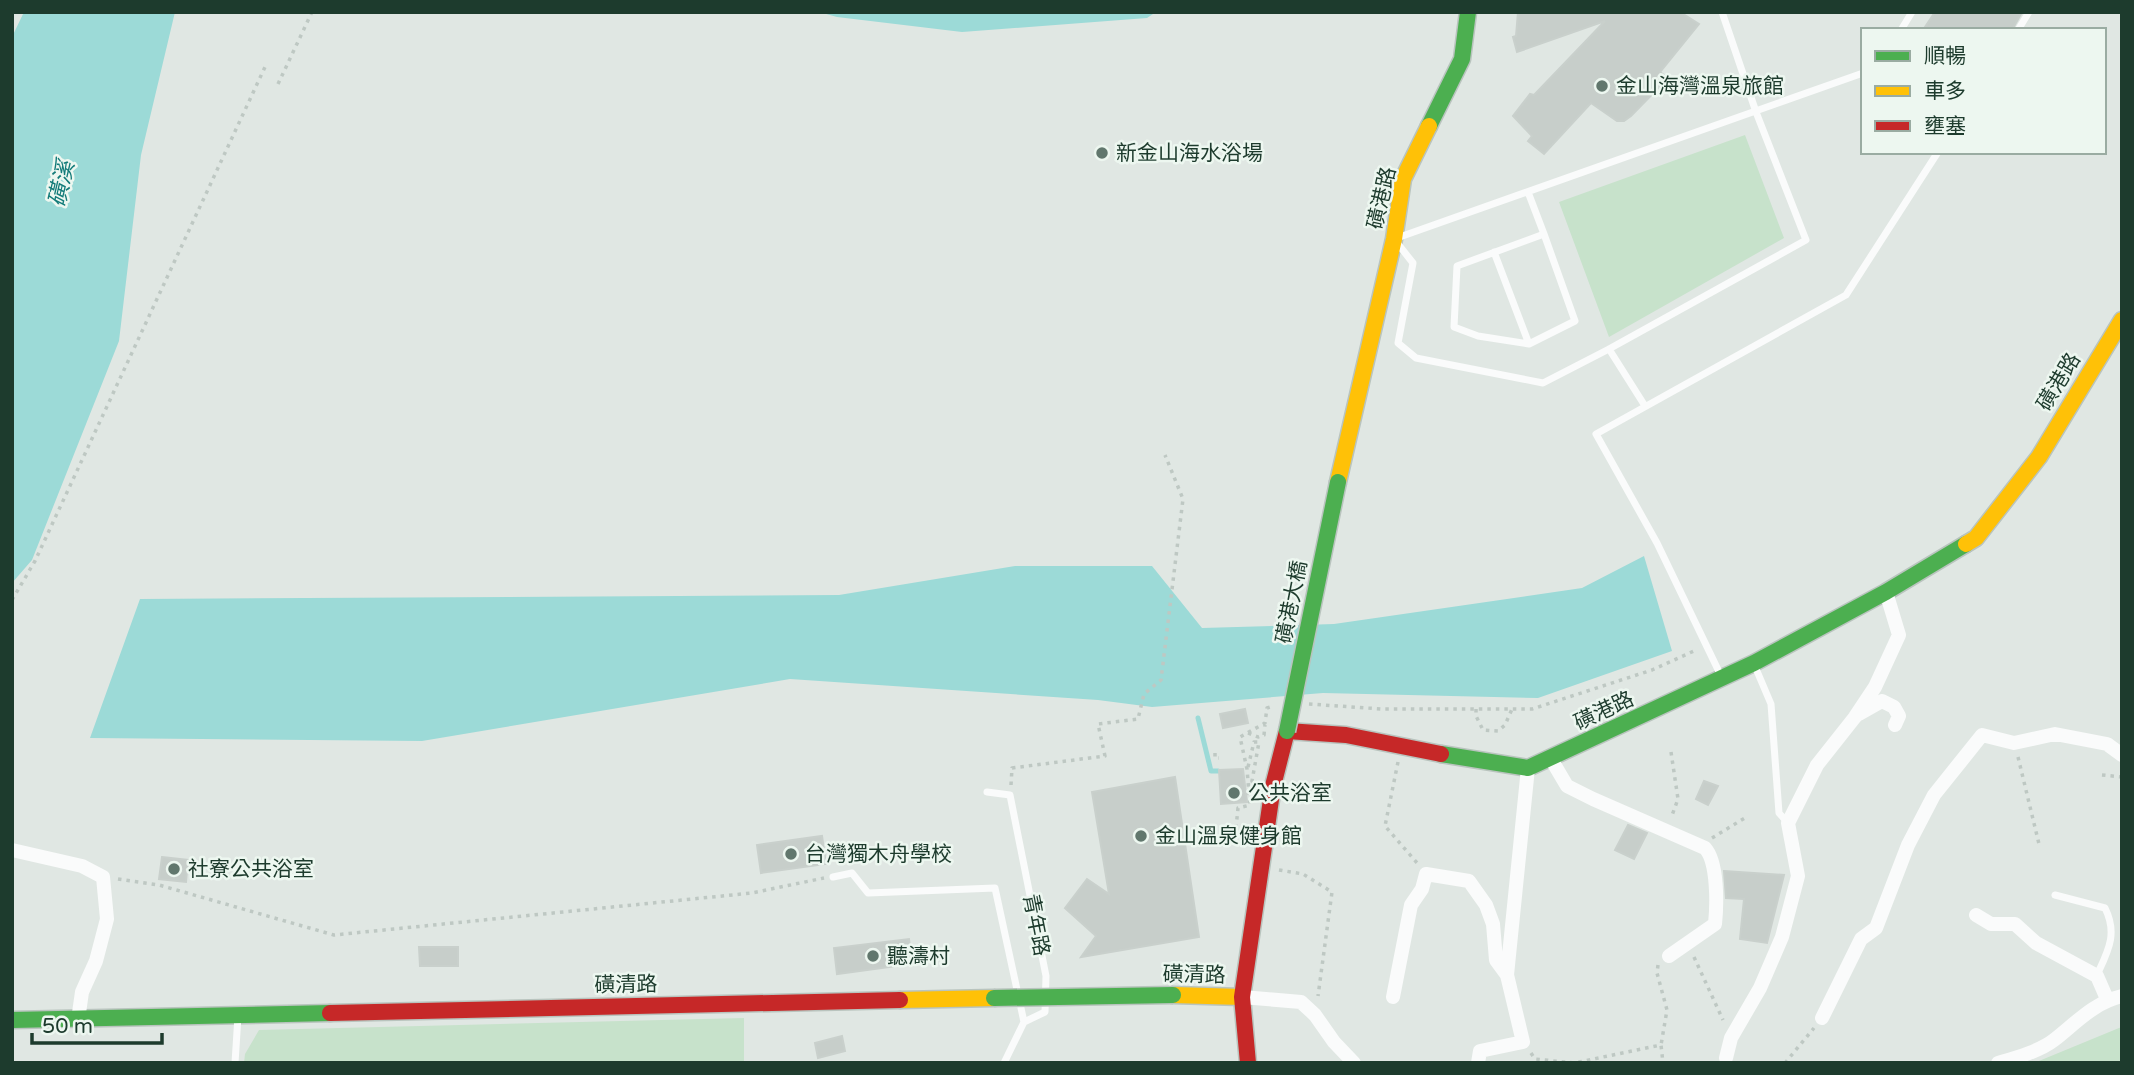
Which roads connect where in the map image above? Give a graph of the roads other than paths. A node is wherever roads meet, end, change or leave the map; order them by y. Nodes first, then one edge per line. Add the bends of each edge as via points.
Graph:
1 (1468, 12) edge
2 (1722, 12) edge
3 (1912, 12) edge
4 (2029, 12) edge
5 (1902, 28) edge
6 (2019, 28) edge
7 (1861, 74) edge
8 (1756, 112) junction
9 (1937, 154) edge
10 (1528, 192) junction
11 (1544, 234) junction
12 (1394, 239) junction
13 (1494, 252) junction
14 (2122, 320) edge
15 (1529, 344) junction
16 (1609, 349) junction
17 (1645, 406) junction
18 (1338, 482) joint
19 (1886, 592) junction
20 (1754, 663) junction
21 (1722, 678) junction
22 (1855, 717) junction
23 (1895, 725) dead end
24 (1287, 731) junction
25 (2122, 755) edge
26 (1551, 758) junction
27 (1528, 768) junction
28 (987, 792) dead end
29 (1788, 823) junction
30 (12, 850) edge
31 (832, 877) road end
32 (2055, 895) dead end
33 (1976, 915) dead end
34 (1669, 956) road end
35 (1507, 975) junction
36 (2097, 976) junction
37 (1242, 997) junction
38 (1393, 997) dead end
39 (2114, 997) edge
40 (238, 1015) junction
41 (1822, 1018) road end
42 (12, 1020) edge
43 (78, 1020) junction
44 (1024, 1022) junction
45 (1726, 1058) dead end
46 (235, 1063) edge
47 (1004, 1063) edge
48 (1248, 1063) edge
49 (1354, 1063) edge
50 (1478, 1063) edge
51 (1998, 1063) edge

1 - 12 street, 磺港路 via 1462,59 1403,180
2 - 8 lane
3 - 5 lane
4 - 6 lane
7 - 8 lane
8 - 10 lane
8 - 16 lane via 1806,240
9 - 17 lane via 1846,295
10 - 11 lane
10 - 12 lane
11 - 13 lane
11 - 15 lane via 1575,321
12 - 16 lane via 1413,263 1398,343 1416,358 1543,383
12 - 18 street, 磺港路
13 - 15 lane
13 - 15 lane via 1457,266 1454,327
14 - 19 street, 磺港路 via 2039,457 1976,538
16 - 17 lane
17 - 21 lane via 1597,434 1657,543
18 - 24 street, 磺港大橋, bridge
19 - 20 street, 磺港路
19 - 22 street via 1899,635
20 - 21 street, 磺港路
20 - 29 lane via 1771,704 1779,813
21 - 26 street, 磺港路
22 - 23 street via 1882,701 1899,716
22 - 29 street via 1817,765
24 - 27 street via 1346,735
24 - 37 street via 1273,786
25 - 41 street via 2107,744 2055,734 2014,743 1982,735 1934,794 1875,928 1861,939
26 - 27 street, 磺港路
26 - 34 street via 1567,786 1705,848 1712,856 1715,924
27 - 35 street
28 - 44 lane, 青年路 via 1010,794 1046,975 1045,1012
29 - 45 street via 1798,876 1782,937 1731,1038
30 - 43 street via 82,866 103,877 107,919 82,992
31 - 44 lane via 852,873 868,893 995,888
32 - 36 lane via 2105,908 2113,922 2110,948
33 - 36 street via 1991,924 2015,924 2036,943
35 - 38 street via 1496,960 1493,923 1486,905 1469,881 1426,874 1411,905
35 - 50 street via 1523,1042 1480,1051
36 - 39 street
37 - 40 street, 磺清路, bridge
37 - 48 street
37 - 49 street via 1301,1002
39 - 51 street via 2084,1013 2051,1043
40 - 43 street, 磺清路
40 - 46 lane
42 - 43 street, 磺清路
44 - 47 lane, 青年路

